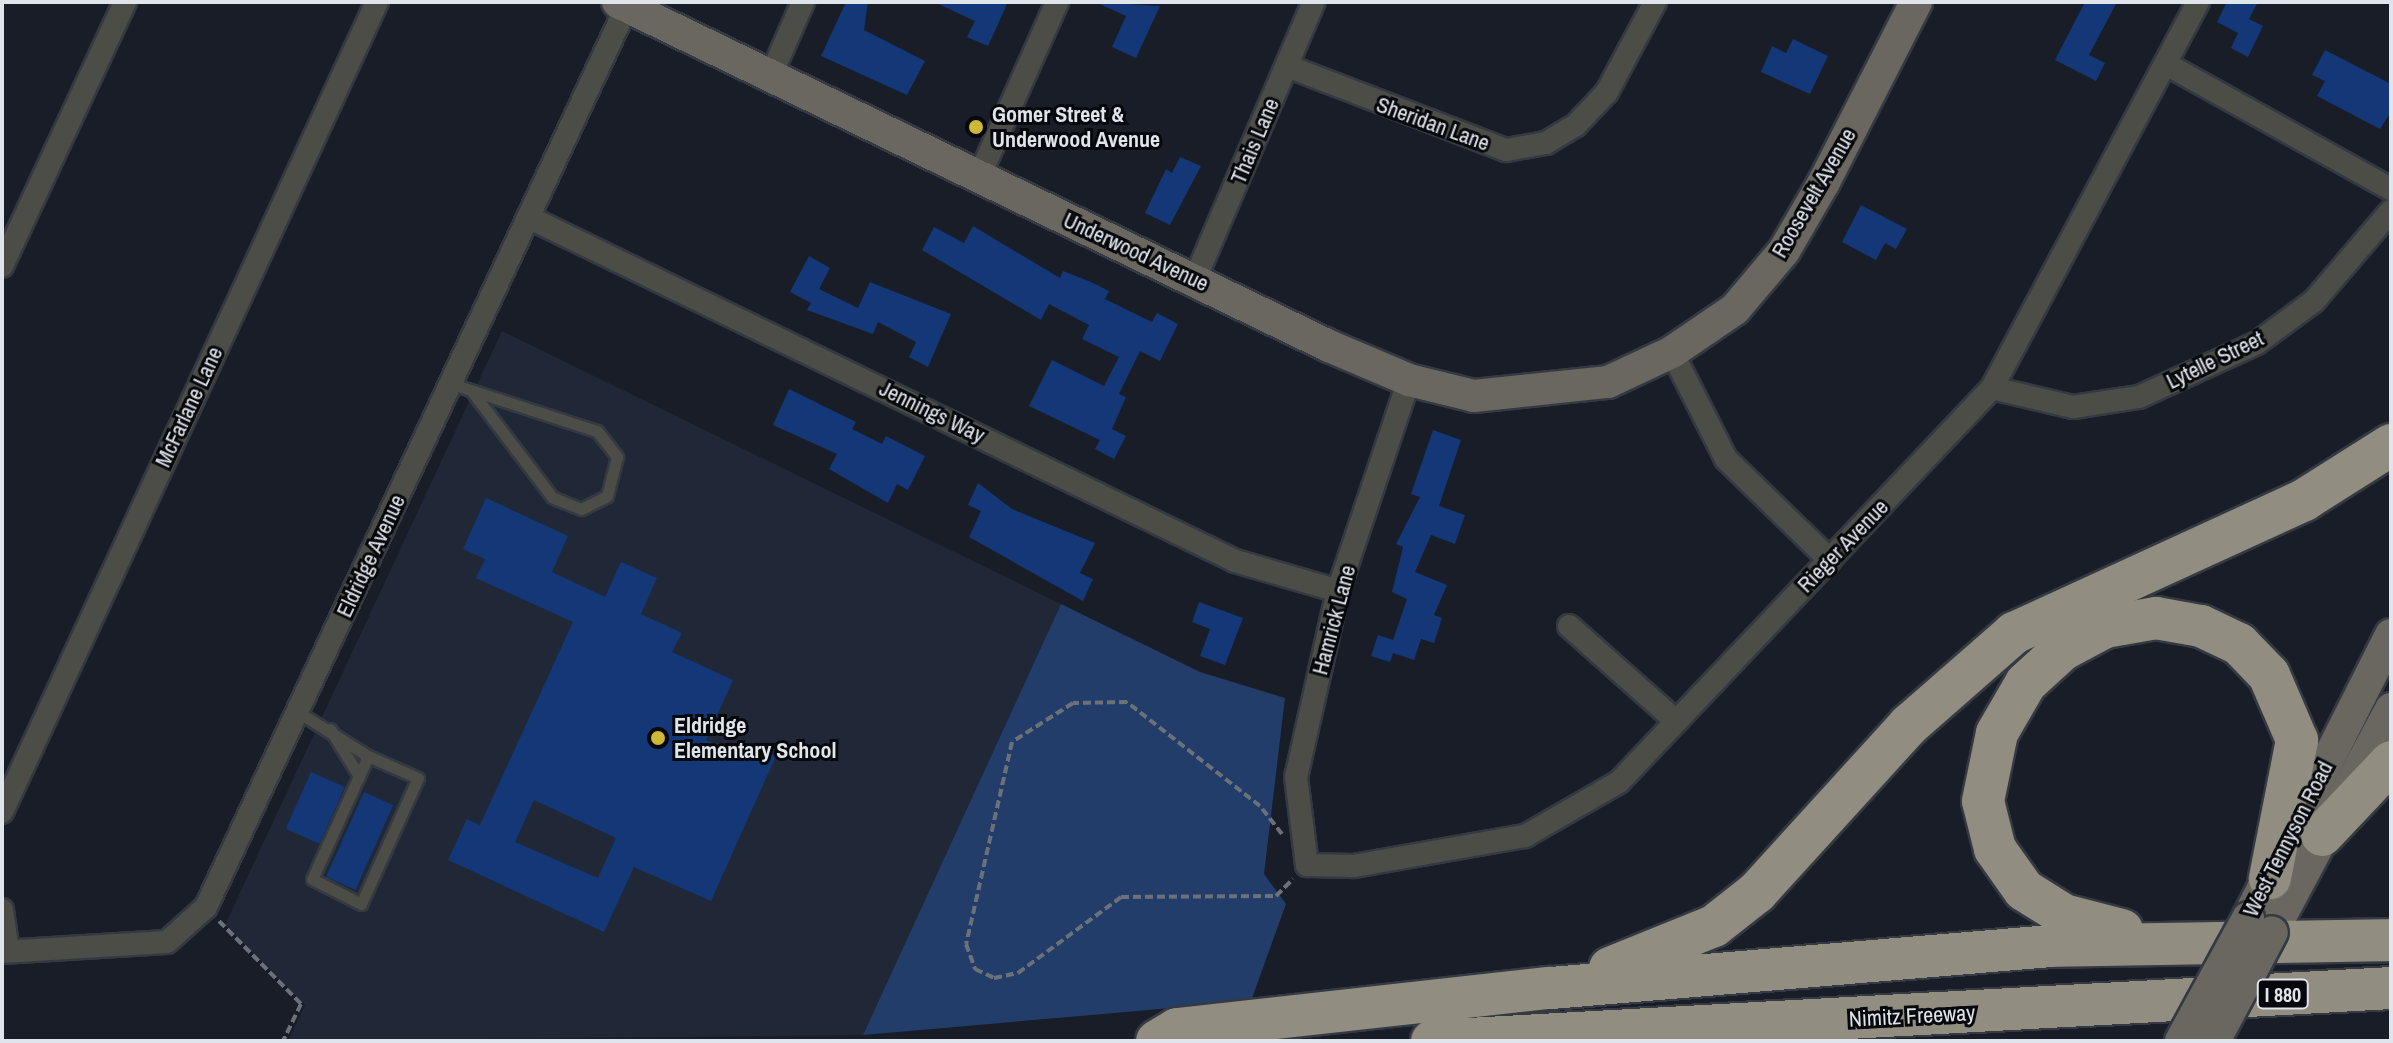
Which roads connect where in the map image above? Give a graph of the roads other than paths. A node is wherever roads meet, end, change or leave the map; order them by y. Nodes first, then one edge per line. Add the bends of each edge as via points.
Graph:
1 (125, 2) edge
2 (377, 2) edge
3 (803, 2) edge
4 (1057, 2) edge
5 (1314, 2) edge
6 (1655, 2) edge
7 (1916, 2) edge
8 (2198, 2) edge
9 (623, 4) edge
10 (2166, 64) junction
11 (1287, 66) junction
12 (771, 75) junction
13 (978, 179) junction
14 (2391, 189) edge
15 (2391, 211) edge
16 (530, 218) junction
17 (2, 266) edge
18 (1195, 279) junction
19 (1672, 352) junction
20 (1409, 380) junction
21 (1992, 388) junction
22 (463, 389) junction
23 (2391, 445) edge
24 (1830, 560) junction
25 (1338, 591) junction
26 (1569, 626) dead end
27 (2391, 635) edge
28 (2391, 709) edge
29 (298, 712) junction
30 (1676, 721) junction
31 (330, 729) junction
32 (368, 756) junction
33 (2391, 762) edge
34 (359, 776) junction
35 (2, 812) edge
36 (2322, 835) junction
37 (1307, 865) joint
38 (2270, 878) junction
39 (2, 910) edge
40 (2251, 930) junction
41 (2391, 940) edge
42 (5, 951) edge
43 (1551, 988) junction
44 (2391, 988) edge
45 (2391, 1016) edge
46 (1157, 1041) edge
47 (1432, 1041) edge
48 (1992, 1041) edge
49 (2181, 1041) edge
50 (2214, 1041) edge

1 - 17 street
2 - 35 street, McFarlane Lane
3 - 12 street
4 - 13 street
5 - 11 street, Thais Lane
6 - 11 street, Sheridan Lane via 1607,92 1576,125 1546,143 1506,150
7 - 19 street, Roosevelt Avenue via 1784,251 1735,309
8 - 10 street, Rieger Avenue
9 - 12 street, Underwood Avenue
9 - 16 street, Eldridge Avenue
10 - 14 street
10 - 21 street, Rieger Avenue
11 - 18 street, Thais Lane
12 - 13 street, Underwood Avenue
13 - 18 street, Underwood Avenue
15 - 21 street, Lytelle Street via 2314,301 2257,343 2139,397 2073,407
16 - 22 street, Eldridge Avenue
16 - 25 street, Jennings Way via 1235,561
18 - 20 street, Underwood Avenue
19 - 20 street, Underwood Avenue via 1608,382 1538,392 1474,396
19 - 24 street via 1726,459
20 - 25 street, Hamrick Lane
21 - 24 street, Rieger Avenue
22 - 22 lane via 552,497 581,509 607,496 617,457 597,431
22 - 29 street, Eldridge Avenue
23 - 43 highway via 2304,500 2014,633 1909,725 1757,892 1714,926
24 - 30 street, Rieger Avenue
25 - 37 street, Hamrick Lane via 1296,777
26 - 30 street
27 - 38 street, West Tennyson Road
28 - 36 street, West Tennyson Road
29 - 31 lane
29 - 42 street, Eldridge Avenue via 206,907 167,942
30 - 37 street, Rieger Avenue via 1619,782 1525,836 1354,866
31 - 32 lane
31 - 34 lane
32 - 34 lane
32 - 34 lane via 418,778 361,904 312,879
33 - 36 highway
36 - 40 street, West Tennyson Road
38 - 40 street, West Tennyson Road
38 - 40 highway via 2297,740 2283,697 2239,644 2177,620 2131,620 2084,637 2026,683 1997,733 1982,779 1988,828 2007,870 2041,903 2092,926
39 - 42 street
40 - 41 highway
40 - 43 highway
40 - 49 street, West Tennyson Road, bridge
40 - 50 street, West Tennyson Road, bridge
43 - 46 highway via 1177,1029
44 - 47 highway, Nimitz Freeway / I 880
45 - 48 highway, I 880

